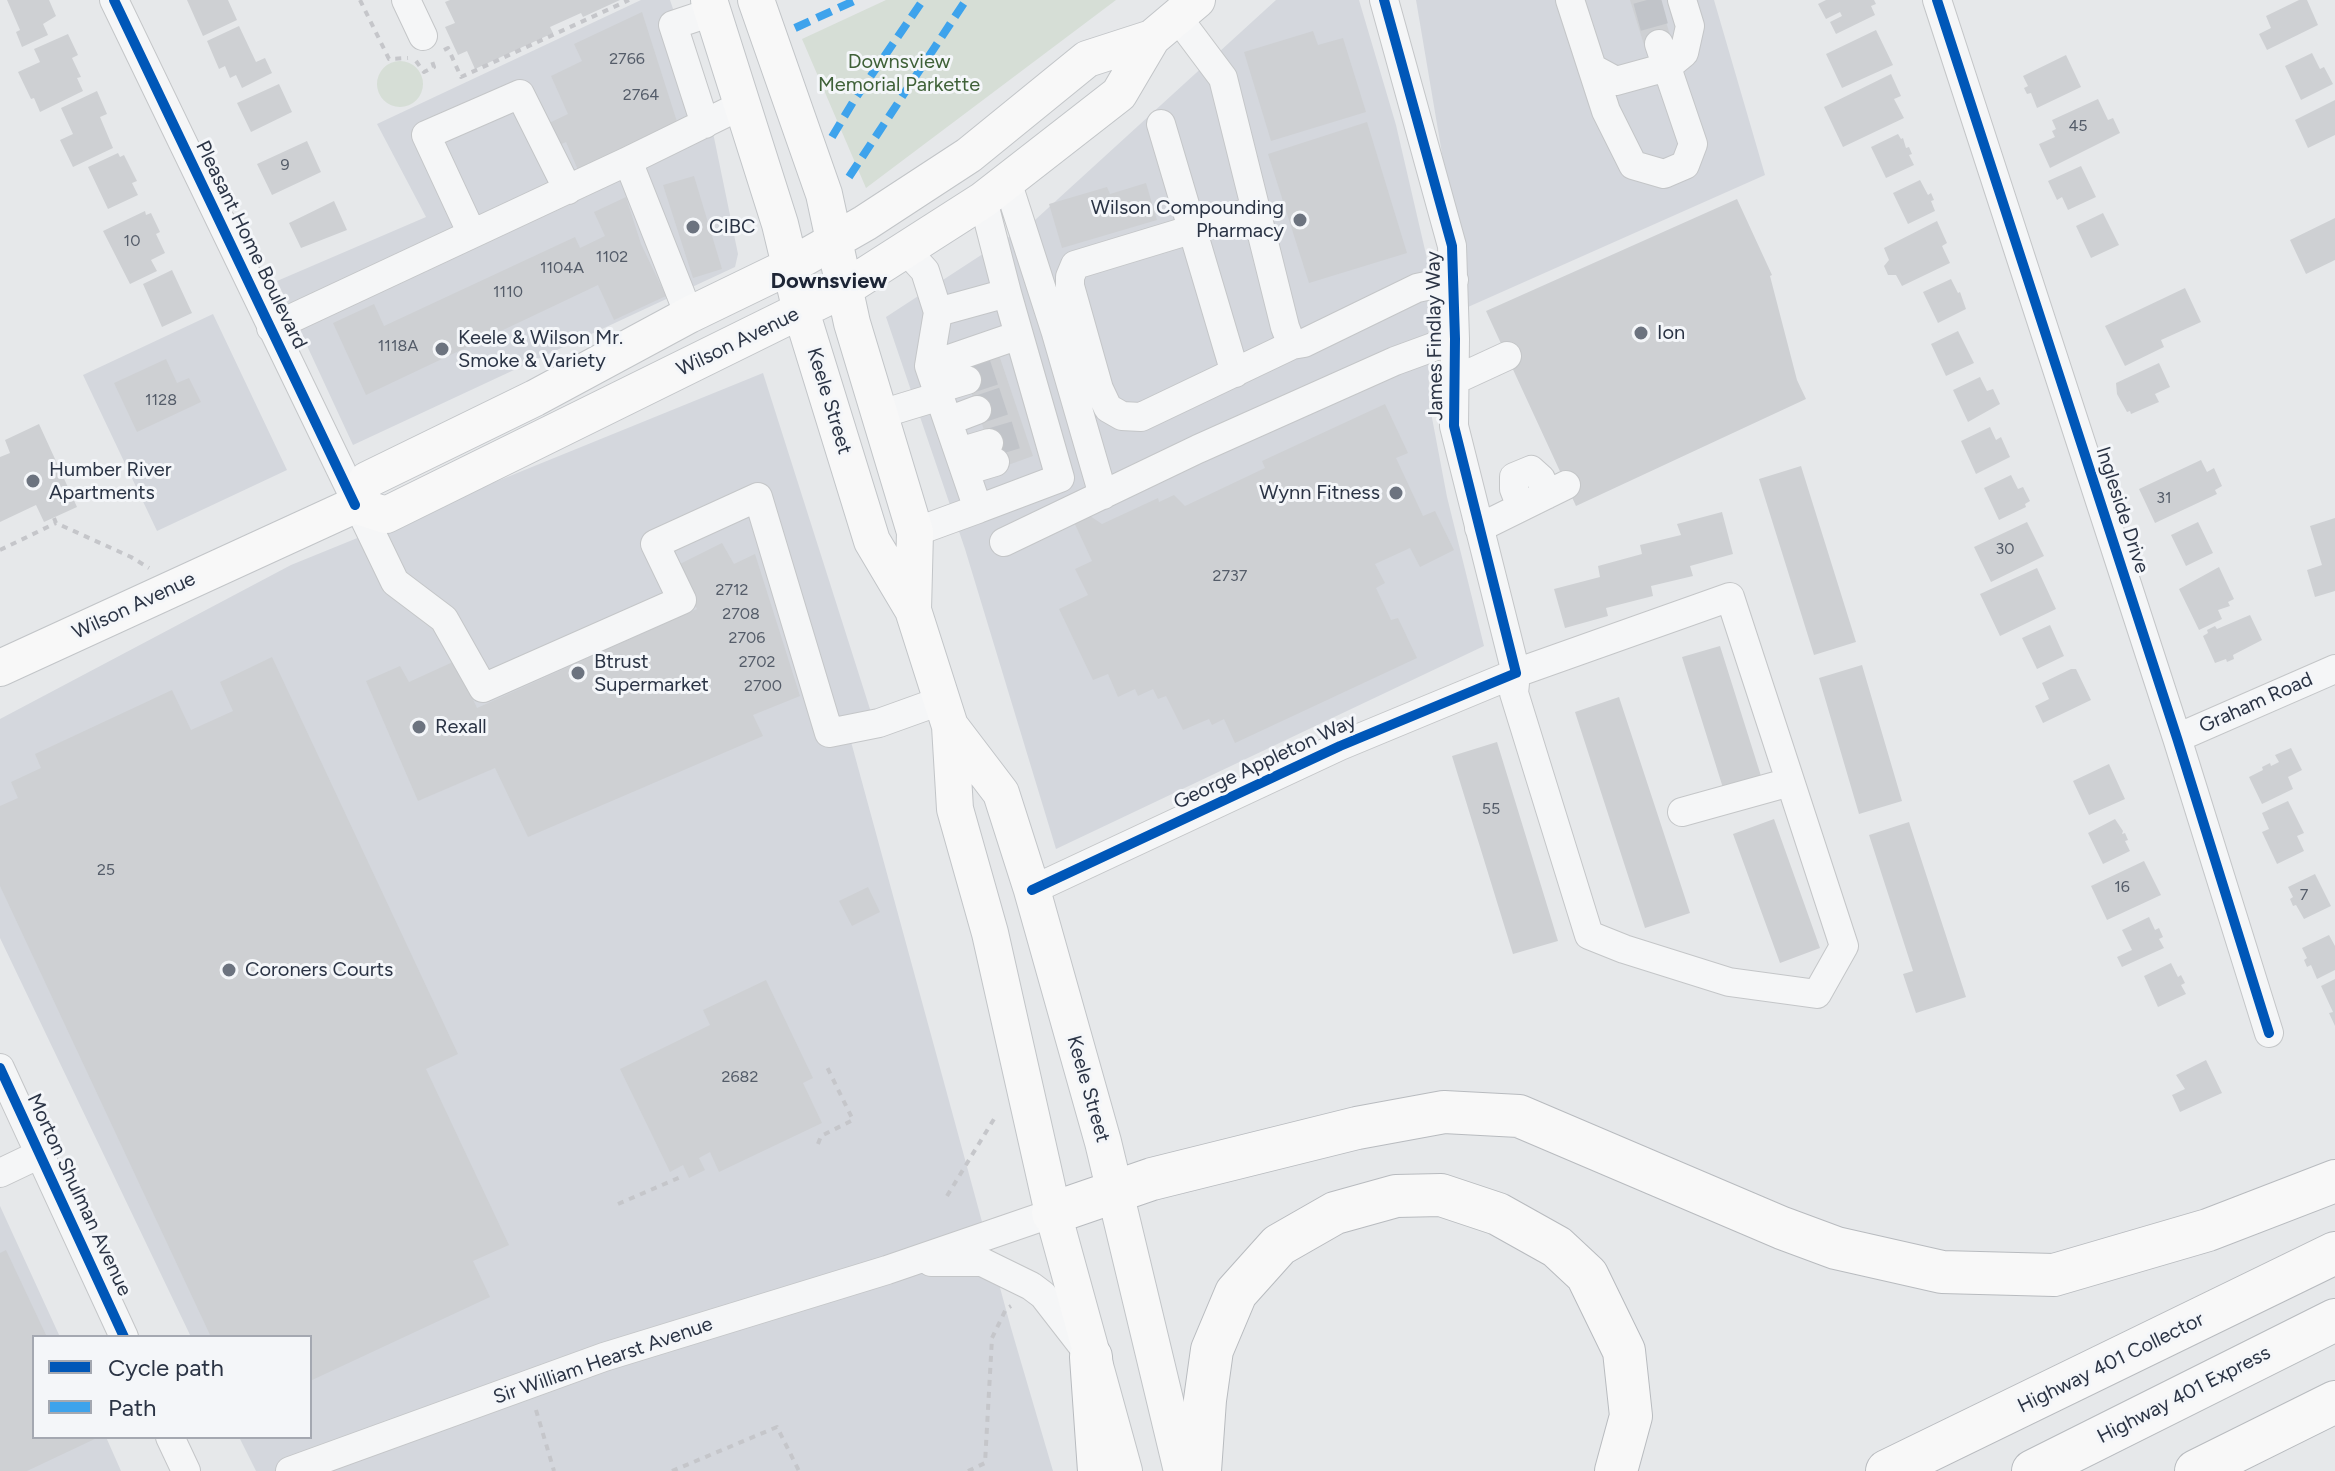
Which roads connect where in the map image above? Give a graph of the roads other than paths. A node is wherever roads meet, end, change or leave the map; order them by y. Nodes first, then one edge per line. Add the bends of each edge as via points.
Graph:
1 (114, 0) edge
2 (406, 0) edge
3 (756, 0) edge
4 (1384, 0) edge
5 (1570, 0) edge
6 (1682, 0) edge
7 (1937, 0) edge
8 (710, 6) edge
9 (1176, 19) edge
10 (431, 48) road end
11 (1663, 55) junction
12 (1592, 68) junction
13 (742, 105) junction
14 (705, 124) junction
15 (1161, 124) dead end
16 (628, 161) junction
17 (568, 190) junction
18 (995, 190) junction
19 (1256, 210) junction
20 (1194, 228) junction
21 (472, 234) junction
22 (835, 240) junction
23 (906, 250) junction
24 (790, 266) junction
25 (1454, 280) junction
26 (844, 289) junction
27 (1007, 293) junction
28 (801, 311) junction
29 (938, 312) junction
30 (689, 315) junction
31 (271, 328) junction
32 (1455, 339) junction
33 (1292, 345) junction
34 (1016, 355) junction
35 (1507, 356) dead end
36 (1235, 373) junction
37 (967, 380) tunnel mouth
38 (1455, 380) junction
39 (939, 393) junction
40 (977, 410) tunnel mouth
41 (881, 414) junction
42 (992, 452) tunnel mouth
43 (962, 461) junction
44 (1103, 495) junction
45 (1544, 495) dead end
46 (355, 505) junction
47 (978, 509) junction
48 (1479, 528) junction
49 (915, 532) junction
50 (1004, 542) dead end
51 (913, 610) junction
52 (0, 668) edge
53 (2335, 669) edge
54 (1516, 673) junction
55 (946, 713) junction
56 (2177, 738) junction
57 (1790, 782) junction
58 (1682, 812) dead end
59 (1032, 890) junction
60 (2269, 1033) dead end
61 (0, 1068) edge
62 (40, 1154) junction
63 (0, 1173) edge
64 (2335, 1181) edge
65 (1115, 1193) junction
66 (1053, 1213) junction
67 (2335, 1253) edge
68 (919, 1260) junction
69 (2335, 1320) edge
70 (123, 1335) edge
71 (1091, 1357) junction
72 (2335, 1402) edge
73 (171, 1439) edge
74 (186, 1471) edge
75 (290, 1471) edge
76 (1099, 1471) edge
77 (1124, 1471) edge
78 (1182, 1471) edge
79 (1200, 1471) edge
80 (1616, 1471) edge
81 (1887, 1471) edge
82 (2033, 1471) edge
83 (2196, 1471) edge

1 - 31 street, Pleasant Home Boulevard
2 - 10 street
3 - 22 main road, Keele Street
4 - 25 street, James Findlay Way via 1452,246
5 - 12 street
6 - 11 street via 1690,26 1684,53
7 - 56 street, Ingleside Drive
8 - 13 main road, Keele Street
8 - 14 street via 673,25
9 - 18 main road, Wilson Avenue via 1119,94
9 - 19 street via 1223,78
9 - 22 main road, Wilson Avenue via 1087,59 969,155
11 - 12 street via 1616,81
11 - 12 street via 1693,144 1685,165 1664,174 1633,165
13 - 14 street
13 - 24 main road, Keele Street
14 - 16 street
15 - 20 street
16 - 17 street
16 - 30 street
17 - 21 street
17 - 21 street via 520,94 426,135
18 - 23 main road, Wilson Avenue
18 - 27 street
18 - 44 street
19 - 20 street
19 - 33 street
20 - 36 street
20 - 36 street via 1075,265 1070,277 1074,300 1099,389 1108,408 1122,416 1141,417
21 - 31 street
22 - 24 main road, Wilson Avenue
22 - 26 main road, Keele Street
23 - 26 main road, Wilson Avenue
23 - 29 street via 925,271
24 - 28 main road, Keele Street
24 - 30 main road, Wilson Avenue
25 - 32 street, James Findlay Way
25 - 33 street via 1417,288
26 - 28 main road, Wilson Avenue
26 - 41 main road, Keele Street
27 - 29 street
27 - 34 street
28 - 46 main road, Wilson Avenue via 386,515
28 - 51 main road, Keele Street via 872,541
29 - 39 street
30 - 46 main road, Wilson Avenue via 367,480
31 - 46 street, Pleasant Home Boulevard
32 - 38 street, James Findlay Way
32 - 44 street via 1395,361
33 - 36 street
34 - 39 street
34 - 47 street via 1038,438 1060,478
35 - 38 street
37 - 39 street
38 - 48 street, James Findlay Way via 1454,426
39 - 40 street
39 - 41 street
39 - 43 street
41 - 49 main road, Keele Street
42 - 43 street
43 - 47 street
44 - 50 street
45 - 48 street
46 - 52 main road, Wilson Avenue
46 - 55 street, Pleasant Home Boulevard via 395,582 444,619 483,688 682,600 655,544 758,497 829,733
47 - 49 street
48 - 54 street, James Findlay Way
49 - 51 main road, Keele Street
51 - 55 main road, Keele Street
53 - 56 street, Graham Road
54 - 57 street, George Appleton Way via 1730,597
54 - 57 street, James Findlay Way via 1514,693 1589,935 1624,949 1729,982 1817,994 1844,946
54 - 59 street, George Appleton Way via 1340,746
55 - 59 main road, Keele Street via 1001,793
55 - 66 main road, Keele Street via 955,809 990,933
56 - 60 street, Ingleside Drive
57 - 58 street
59 - 65 main road, Keele Street
61 - 62 street, Morton Shulman Avenue
62 - 63 street
62 - 70 street, Morton Shulman Avenue
64 - 65 highway via 2208,1230 2054,1275 1942,1272 1836,1248 1519,1116 1444,1112 1371,1125 1152,1179
65 - 66 highway
65 - 78 main road, Keele Street
66 - 68 street, Sir William Hearst Avenue
66 - 71 main road, Keele Street
67 - 81 highway, Highway 401 Collector
68 - 71 street, Sir William Hearst Avenue via 982,1262 1031,1286
68 - 75 street, Sir William Hearst Avenue via 604,1357
69 - 82 highway, Highway 401 Express
71 - 76 highway
71 - 77 main road, Keele Street
72 - 83 highway
73 - 74 street
79 - 80 highway via 1212,1350 1236,1293 1279,1245 1335,1213 1396,1196 1441,1195 1498,1214 1557,1247 1587,1275 1624,1351 1631,1416

